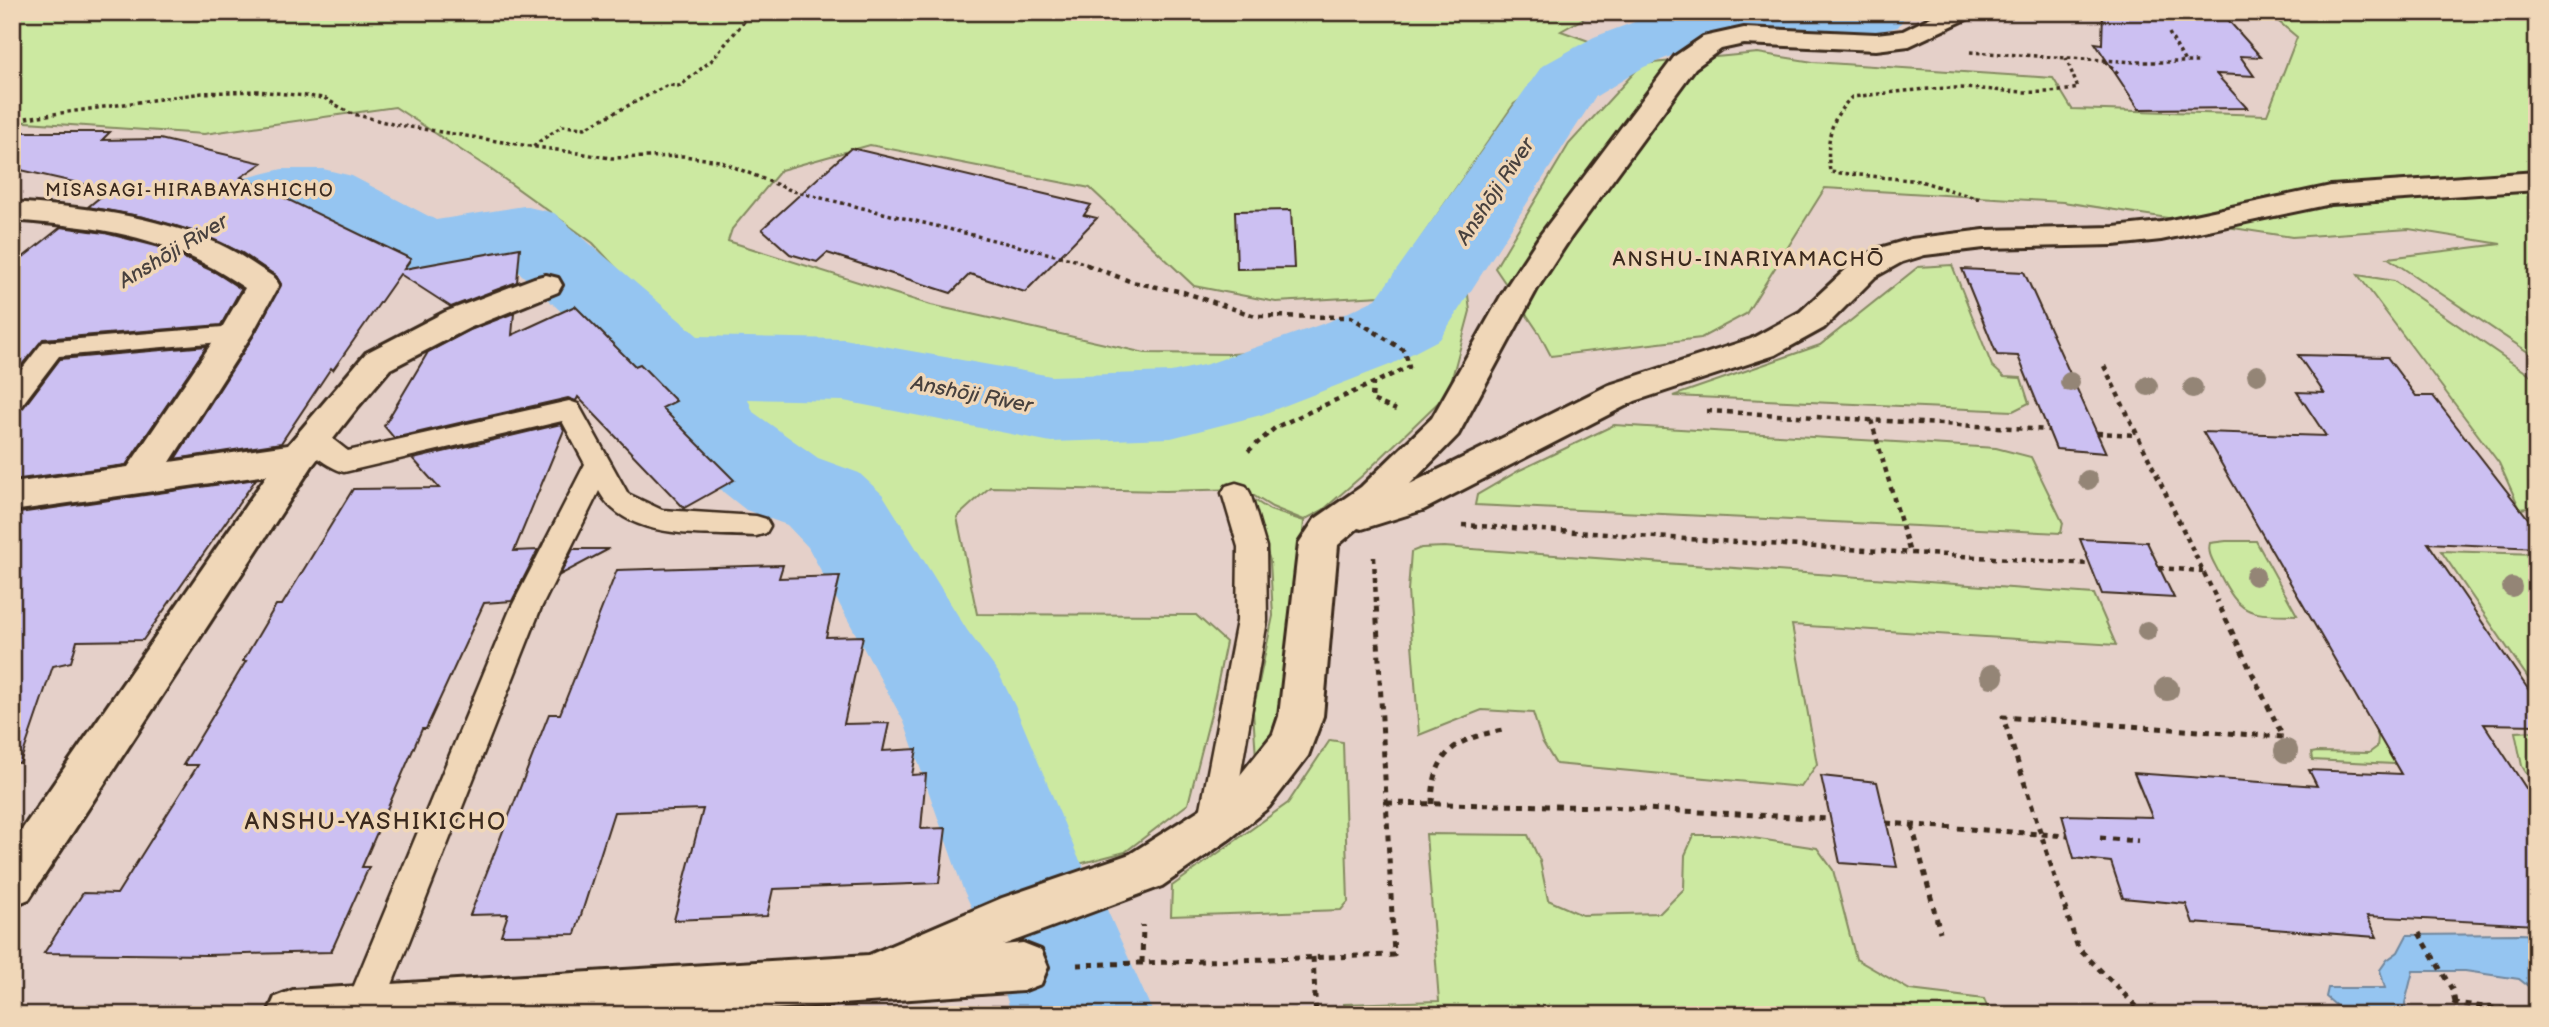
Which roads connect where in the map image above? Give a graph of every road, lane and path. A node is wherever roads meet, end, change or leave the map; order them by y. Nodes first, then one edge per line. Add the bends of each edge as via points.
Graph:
1 (752, 12) edge
2 (1962, 12) edge
3 (2169, 33) dead end
4 (1909, 38) junction
5 (2067, 58) junction
6 (2105, 60) junction
7 (2185, 62) junction
8 (2200, 62) dead end
9 (2119, 74) dead end
10 (12, 120) edge
11 (533, 146) junction
12 (1888, 176) dead end
13 (2537, 181) edge
14 (12, 211) edge
15 (546, 285) dead end
16 (235, 334) junction
17 (2104, 366) dead end
18 (12, 400) edge
19 (1706, 411) dead end
20 (1871, 420) junction
21 (2049, 430) dead end
22 (2097, 433) dead end
23 (2138, 435) junction
24 (306, 448) junction
25 (598, 465) junction
26 (139, 480) junction
27 (1236, 493) joint
28 (12, 497) edge
29 (1343, 521) junction
30 (1462, 525) dead end
31 (756, 526) dead end
32 (1373, 548) dead end
33 (1910, 552) junction
34 (2090, 564) dead end
35 (2159, 568) dead end
36 (2203, 571) junction
37 (1503, 730) dead end
38 (1387, 803) junction
39 (1432, 804) junction
40 (1830, 819) dead end
41 (1886, 823) dead end
42 (1215, 824) junction
43 (1912, 825) junction
44 (2041, 834) junction
45 (2068, 836) dead end
46 (2100, 838) dead end
47 (2138, 841) dead end
48 (12, 884) edge
49 (1940, 932) dead end
50 (2419, 933) dead end
51 (1313, 957) junction
52 (1097, 965) dead end
53 (1023, 967) dead end
54 (871, 979) junction
55 (2455, 1003) junction
56 (385, 1011) edge
57 (2537, 1014) edge
58 (293, 1015) edge
59 (1317, 1015) edge
60 (2145, 1015) edge
61 (2447, 1015) edge

1 - 11 path via 712,60 680,86 668,85 584,128 562,126
2 - 4 street
3 - 7 path
4 - 5 path via 1970,52
4 - 29 street via 1876,42 1744,36 1712,43 1685,62 1557,234 1445,426 1408,466
5 - 6 path
5 - 12 path via 2078,88 2054,94 1949,89 1852,97 1830,123 1826,146 1830,172
6 - 7 path
6 - 9 path
7 - 8 path
10 - 11 path via 202,93 258,91 324,98 350,113 392,124
11 - 27 path via 611,158 684,156 719,161 793,191 1075,260 1132,282 1183,292 1255,316 1351,317 1405,351 1409,367 1318,406 1276,427 1253,445 1236,464
13 - 29 street via 2331,195 2161,232 1984,239 1891,254 1864,270 1812,320 1763,347 1622,393 1410,499
14 - 16 street via 96,217 208,251 263,285
15 - 24 street via 457,320 379,360
16 - 18 lane via 52,348
16 - 26 street
17 - 23 path
19 - 20 path
20 - 21 path
20 - 33 path
22 - 23 path
23 - 36 path
24 - 25 lane via 344,462 569,410
24 - 26 street
24 - 48 street
25 - 31 lane via 618,501 658,520
25 - 56 lane via 525,610
26 - 28 street
27 - 42 lane via 1252,547 1252,621
29 - 42 street via 1329,529 1319,544 1301,716 1292,743 1253,793
30 - 33 path
32 - 38 path
33 - 34 path
35 - 36 path
36 - 44 path via 2283,737 2003,718
37 - 39 path via 1475,734 1445,754 1431,782
38 - 39 path
38 - 51 path via 1394,955
39 - 40 path via 1608,807
41 - 43 path
42 - 54 street via 1129,879 1034,908
43 - 44 path
43 - 49 path
44 - 45 path
44 - 60 path via 2078,948
46 - 47 path
50 - 55 path via 2453,991
51 - 52 path
51 - 59 path
53 - 54 street
54 - 56 street
55 - 57 path
55 - 61 path
56 - 58 street

